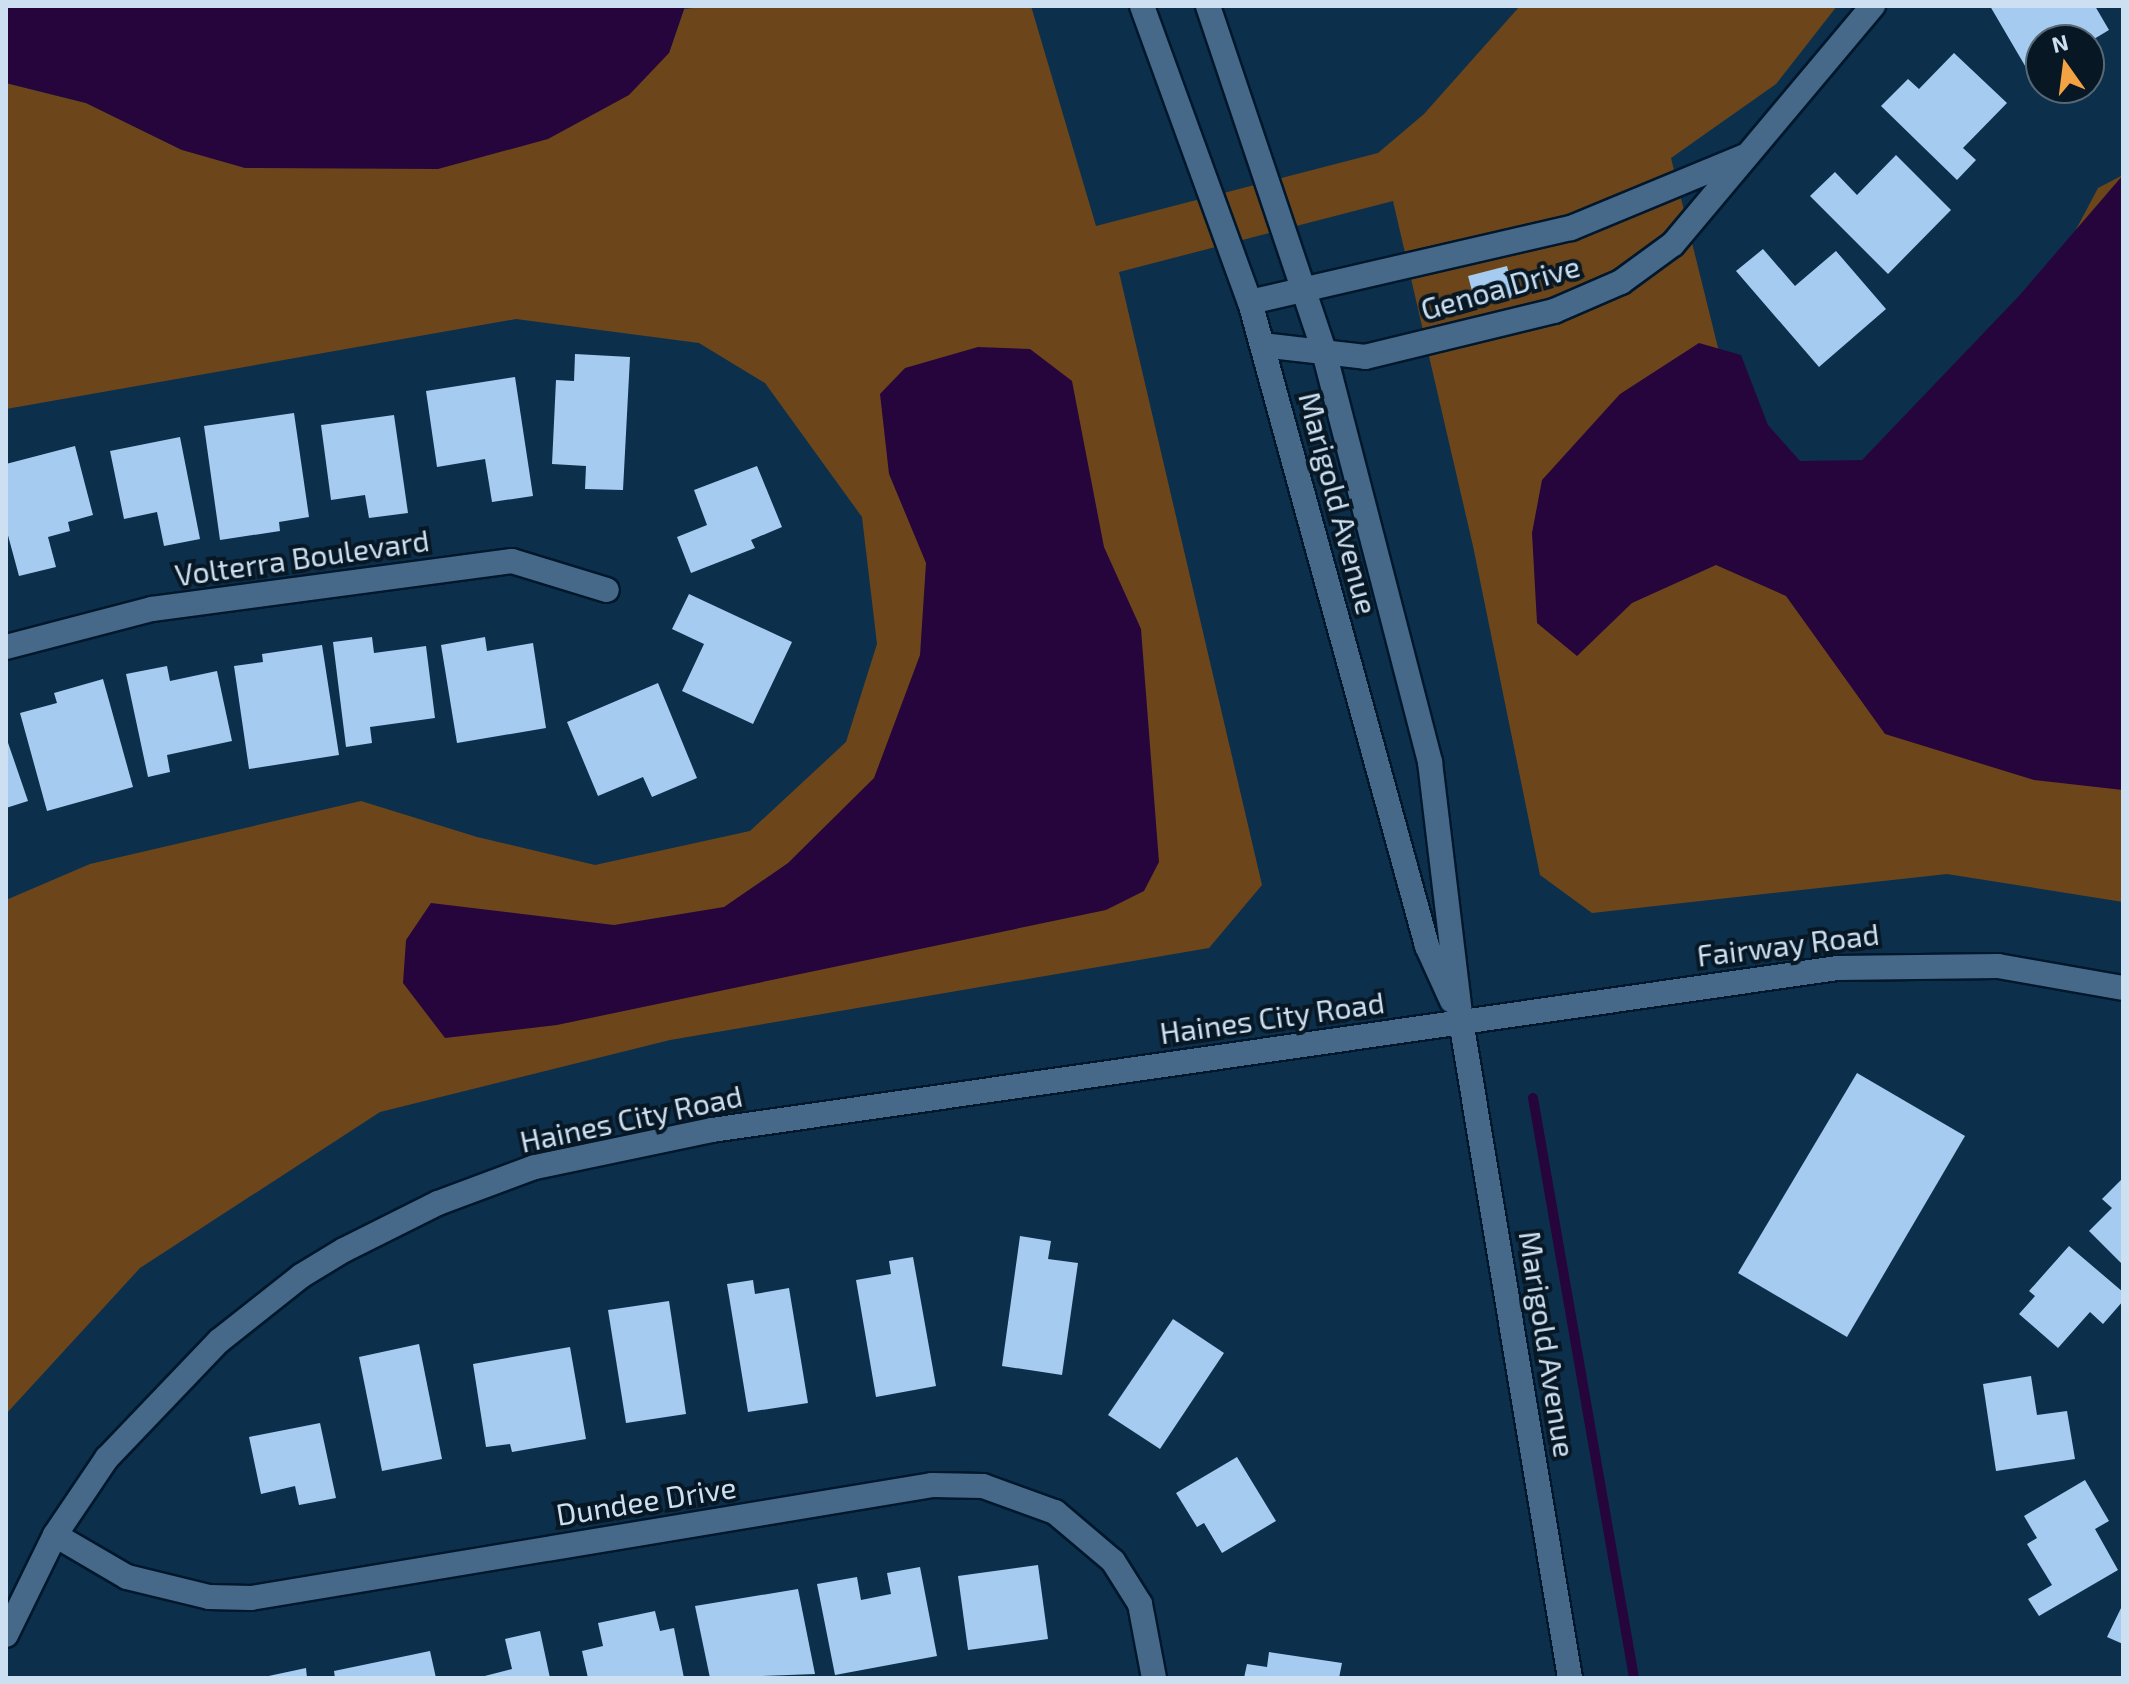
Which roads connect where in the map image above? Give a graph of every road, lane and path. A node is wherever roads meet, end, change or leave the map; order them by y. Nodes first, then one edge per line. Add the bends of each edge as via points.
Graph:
1 (1142, 6) edge
2 (1208, 6) edge
3 (1873, 6) edge
4 (1751, 153) junction
5 (1304, 289) junction
6 (1250, 302) junction
7 (1262, 345) junction
8 (1323, 348) junction
9 (607, 590) dead end
10 (6, 647) edge
11 (2123, 988) edge
12 (1461, 1021) junction
13 (55, 1535) junction
14 (6, 1635) edge
15 (1154, 1678) edge
16 (1570, 1678) edge

1 - 6 street, Marigold Avenue
2 - 5 street, Marigold Avenue
3 - 4 street, Genoa Drive
4 - 5 street, Genoa Drive via 1571,228
4 - 8 street, Genoa Drive via 1673,244 1621,282 1554,311 1365,357
5 - 6 street, Genoa Drive
5 - 8 street, Marigold Avenue
6 - 7 street, Marigold Avenue
7 - 8 street, Genoa Drive
7 - 12 street, Marigold Avenue via 1427,946
8 - 12 street, Marigold Avenue via 1430,762
9 - 10 street, Volterra Boulevard via 512,561 152,609
11 - 12 street, Fairway Road via 1998,966 1898,964 1773,975
12 - 13 street, Haines City Road via 685,1135 582,1155 486,1184 344,1250 257,1309 143,1416
12 - 16 street, Marigold Avenue
13 - 14 street, Haines City Road
13 - 15 street, Dundee Drive via 127,1577 209,1597 251,1598 932,1485 983,1486 1055,1512 1113,1561 1140,1604

